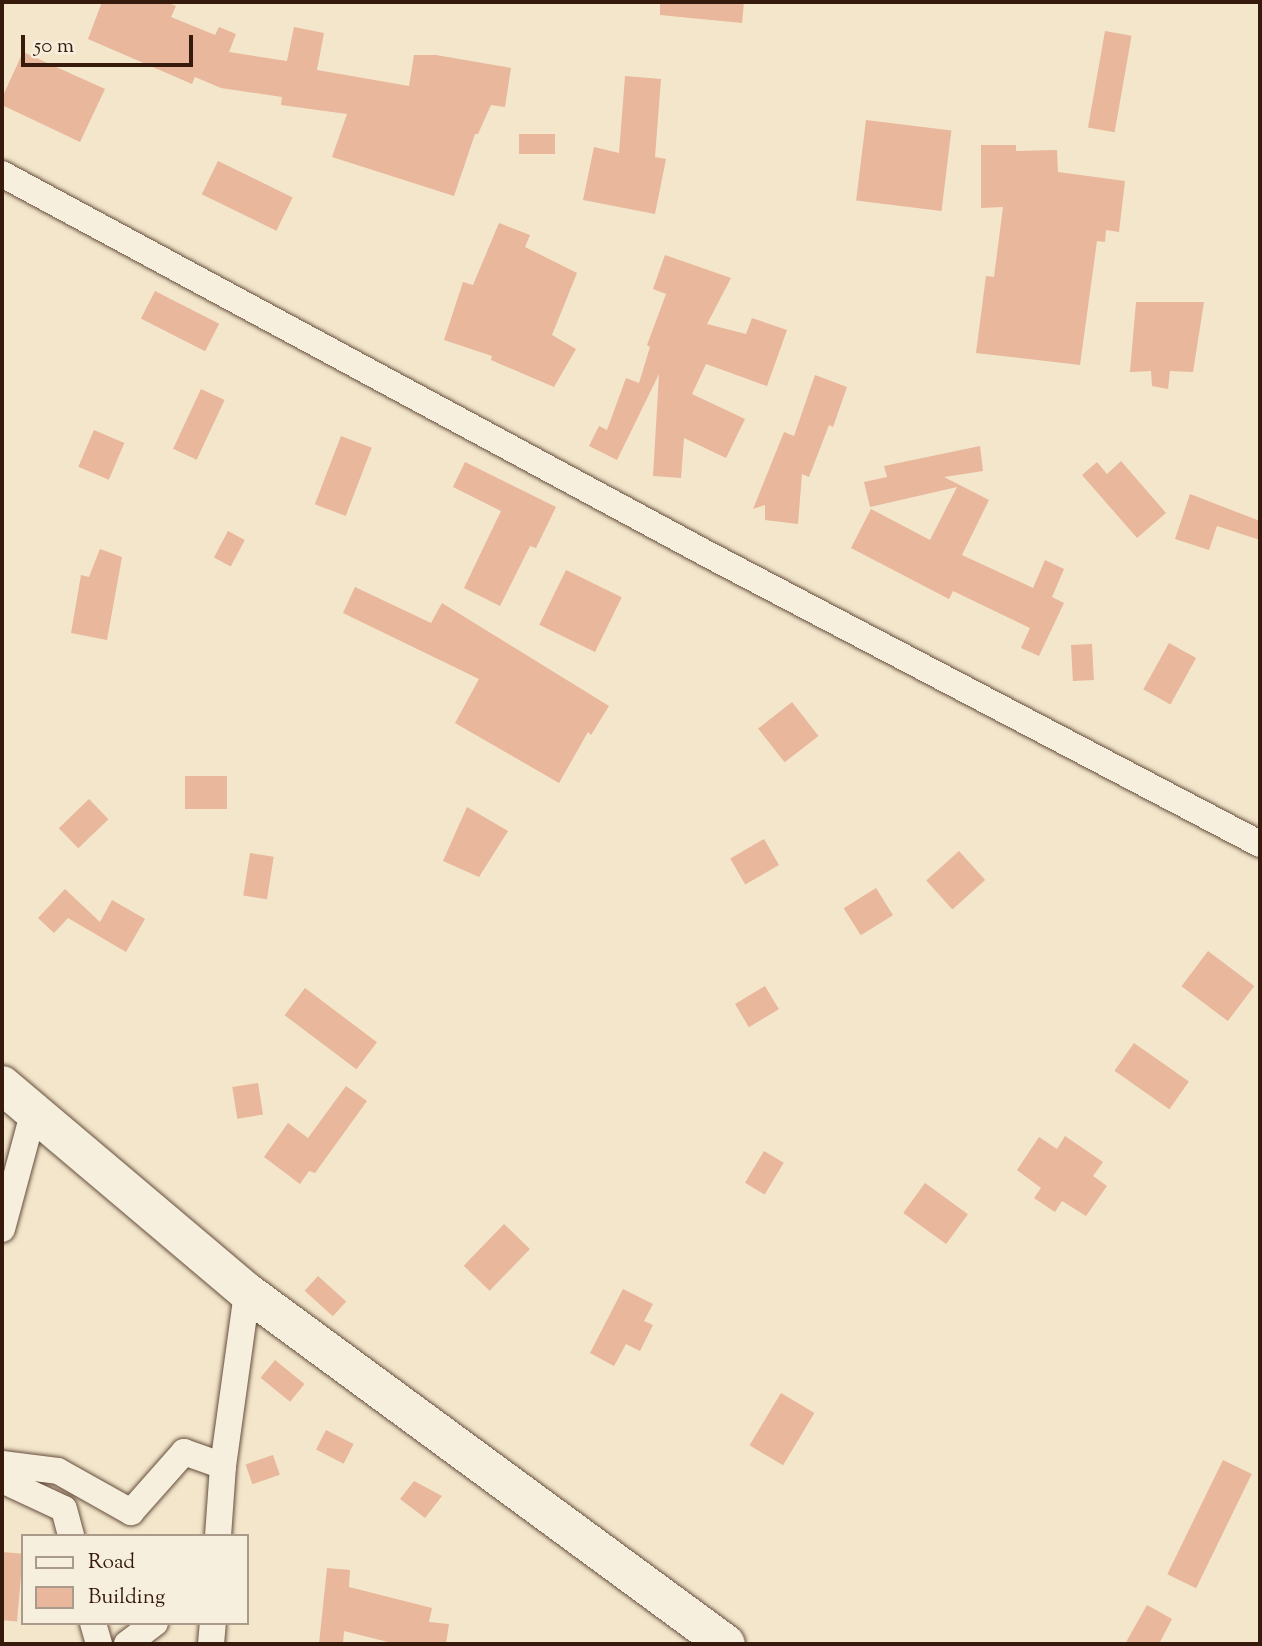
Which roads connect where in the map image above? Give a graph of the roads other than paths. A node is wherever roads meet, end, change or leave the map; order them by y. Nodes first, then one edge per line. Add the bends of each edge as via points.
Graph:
1 (2, 174) edge
2 (1260, 844) edge
3 (2, 1085) edge
4 (34, 1110) junction
5 (2, 1229) edge
6 (247, 1292) junction
7 (2, 1464) edge
8 (223, 1466) junction
9 (2, 1480) edge
10 (70, 1534) edge
11 (218, 1534) edge
12 (94, 1625) edge
13 (152, 1625) edge
14 (213, 1625) edge
15 (99, 1644) edge
16 (127, 1644) edge
17 (211, 1644) edge
18 (726, 1644) edge

1 - 2 street via 709,555
3 - 4 street
4 - 5 street
4 - 6 street
6 - 8 street
6 - 18 street
7 - 8 street via 58,1471 131,1512 184,1452
8 - 11 street
9 - 10 street via 64,1508
12 - 15 street
13 - 16 street
14 - 17 street

